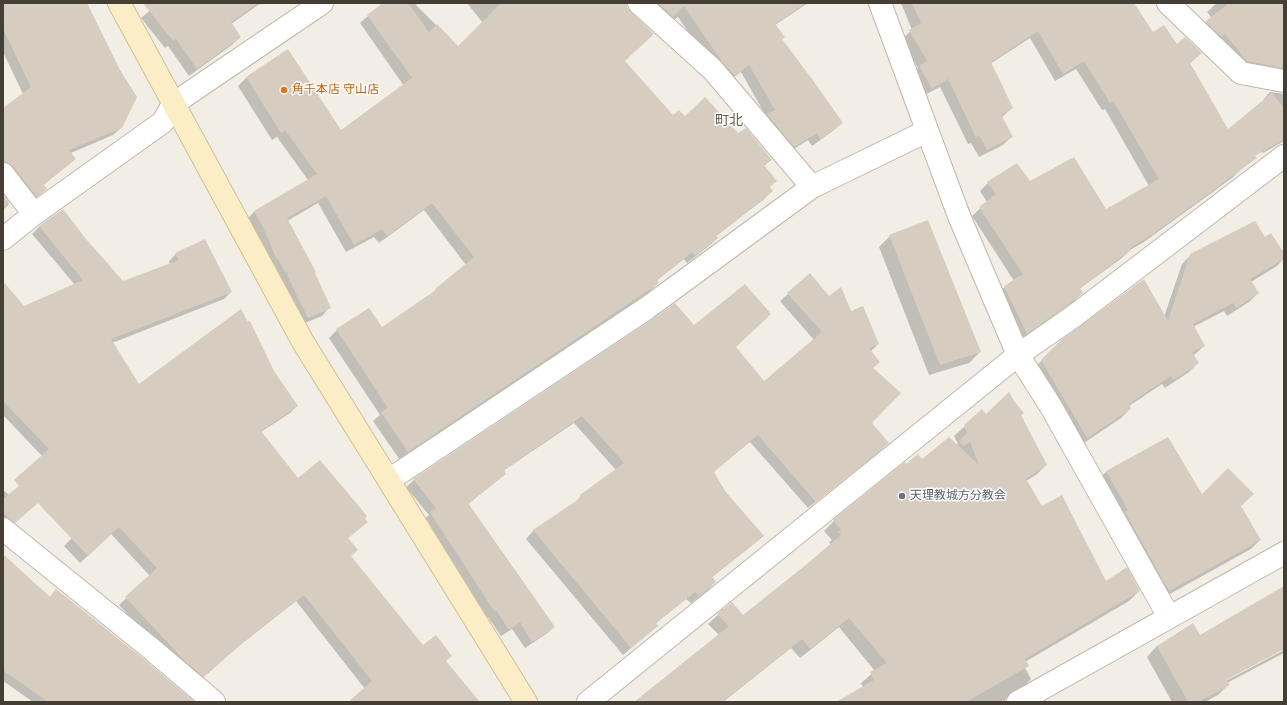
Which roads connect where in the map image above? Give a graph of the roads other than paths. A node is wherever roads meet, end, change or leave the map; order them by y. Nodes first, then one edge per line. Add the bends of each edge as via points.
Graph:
1 (119, 3) edge
2 (322, 3) edge
3 (639, 3) edge
4 (880, 3) edge
5 (1168, 3) edge
6 (1284, 81) edge
7 (173, 104) junction
8 (928, 131) junction
9 (1284, 156) edge
10 (3, 174) edge
11 (812, 187) junction
12 (34, 214) junction
13 (3, 239) edge
14 (1018, 355) junction
15 (389, 480) junction
16 (3, 529) edge
17 (1284, 553) edge
18 (1169, 617) junction
19 (214, 702) edge
20 (526, 702) edge
21 (588, 702) edge
22 (1018, 702) edge

1 - 7 street
2 - 7 street
3 - 11 street via 713,70
4 - 8 street
5 - 6 street via 1241,73
7 - 12 street via 163,122
7 - 15 street via 303,342
8 - 11 street
8 - 14 street via 959,216
9 - 14 street via 1074,316
10 - 12 street
11 - 15 street via 647,308
12 - 13 street
14 - 18 street via 1050,405
14 - 21 street
15 - 20 street
16 - 19 street
17 - 18 street
18 - 22 street

